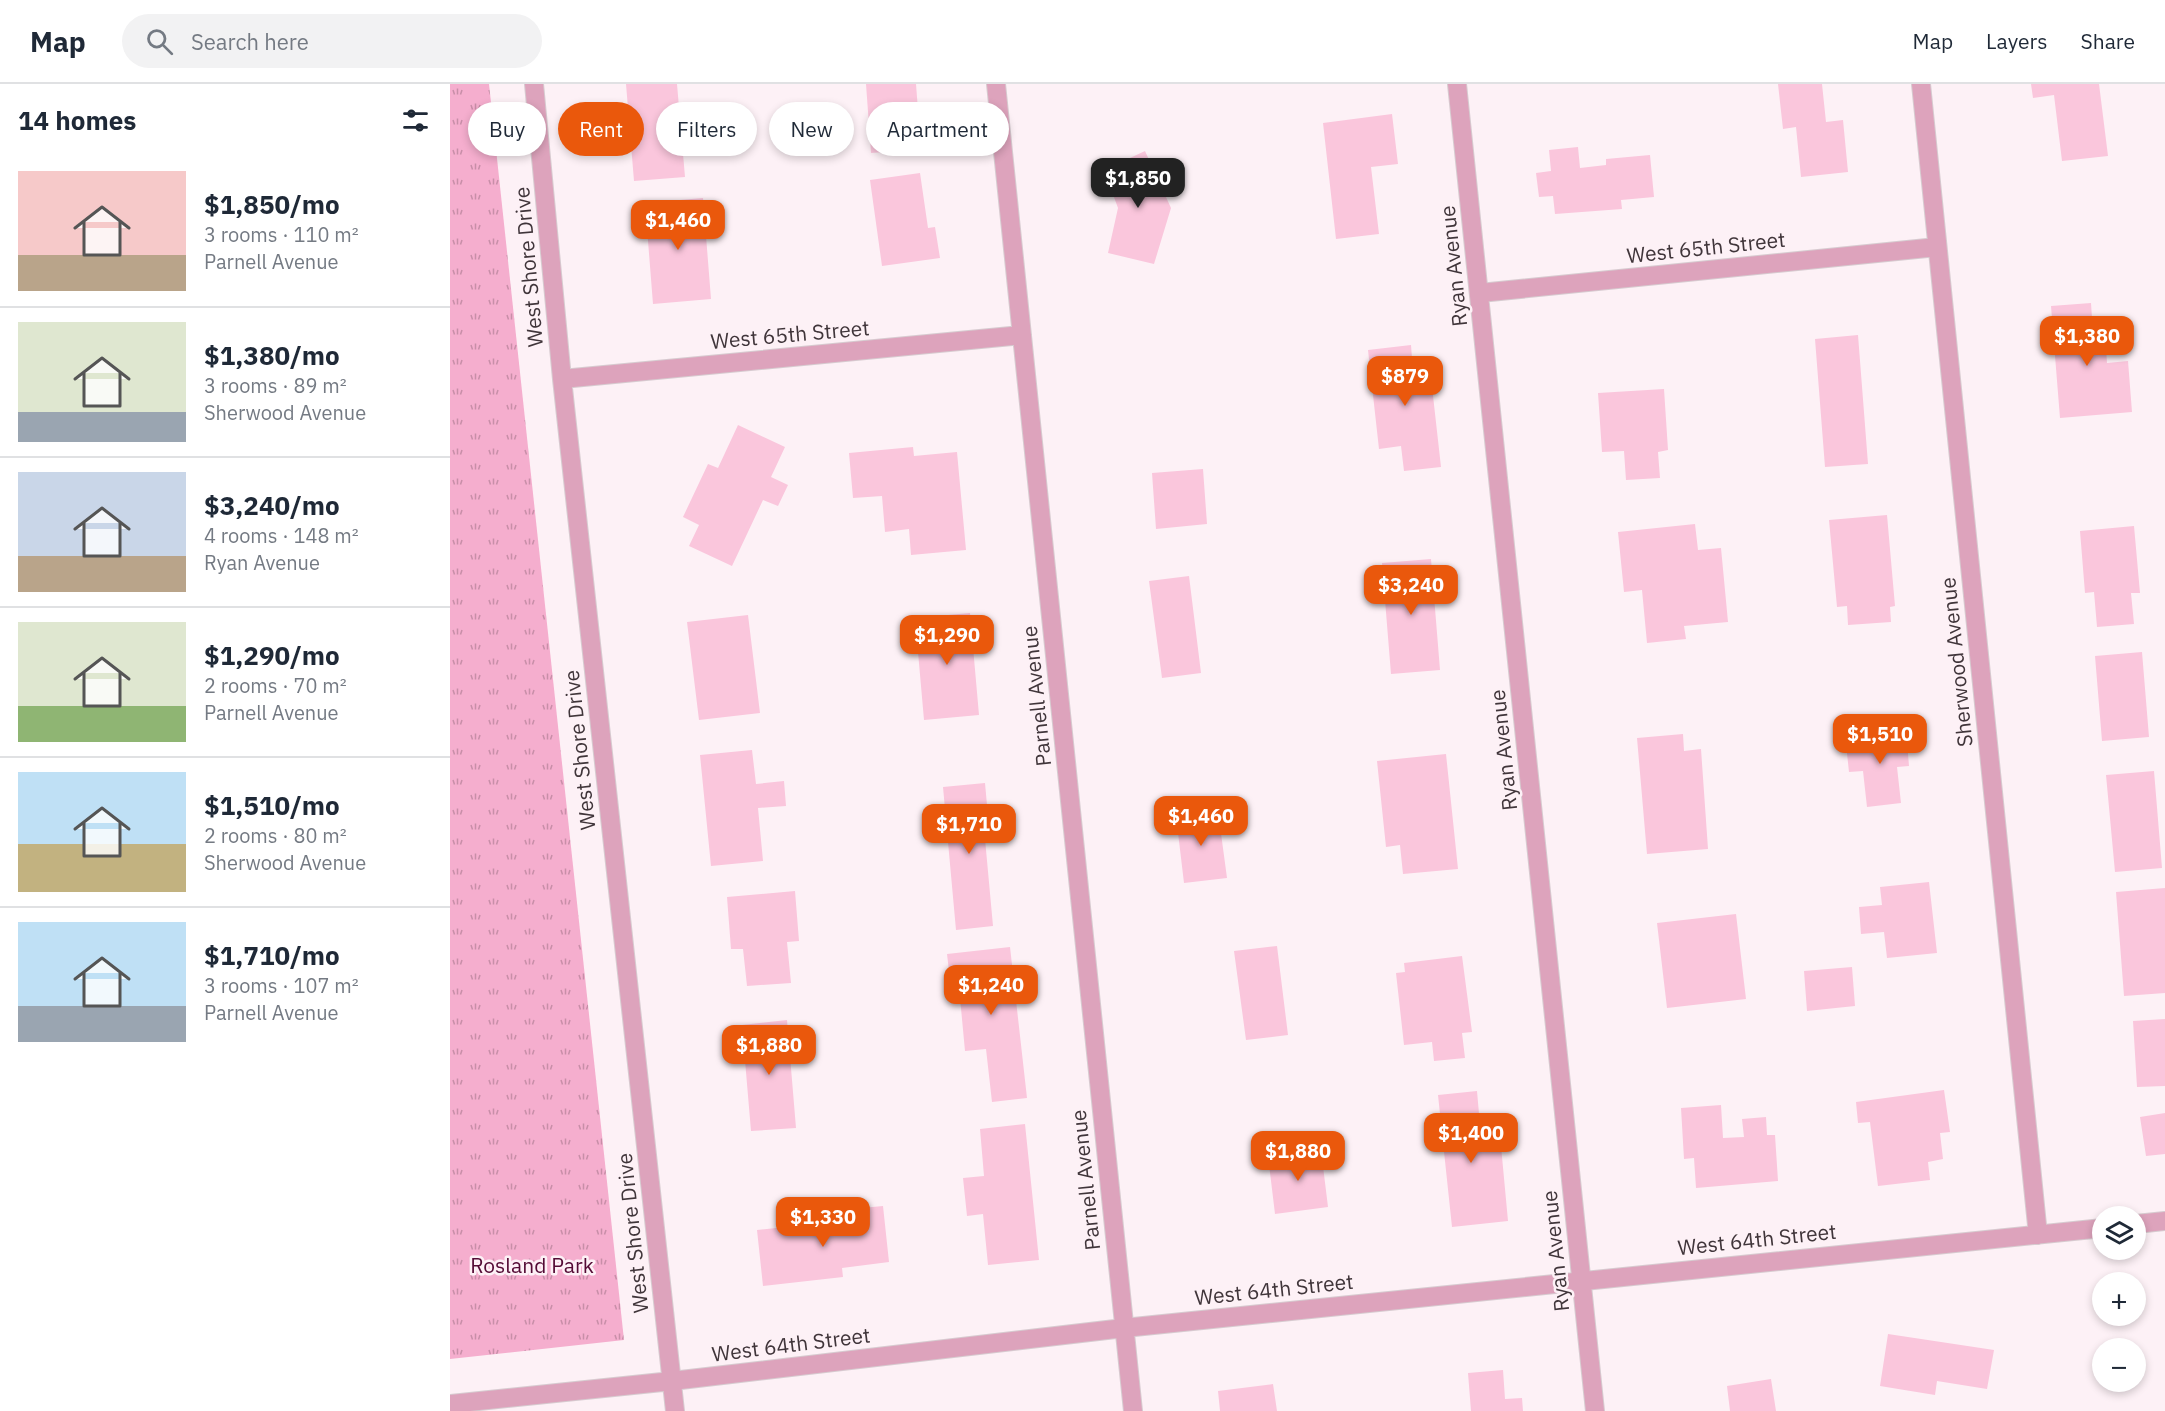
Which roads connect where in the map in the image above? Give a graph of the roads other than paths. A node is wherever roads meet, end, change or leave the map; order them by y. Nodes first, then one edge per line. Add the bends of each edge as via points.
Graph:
1 (534, 84) edge
2 (996, 84) edge
3 (1457, 84) edge
4 (1921, 84) edge
5 (1937, 247) junction
6 (1480, 293) junction
7 (1022, 335) junction
8 (562, 379) junction
9 (2165, 1221) edge
10 (2146, 1223) edge
11 (2092, 1229) edge
12 (2038, 1235) junction
13 (1582, 1281) junction
14 (1124, 1328) junction
15 (672, 1381) junction
16 (450, 1404) edge
17 (675, 1411) edge
18 (1133, 1411) edge
19 (1595, 1411) edge

1 - 8 street, West Shore Drive
2 - 7 street, Parnell Avenue
3 - 6 street, Ryan Avenue
4 - 5 street, Sherwood Avenue
5 - 6 street, West 65th Street
5 - 12 street, Sherwood Avenue
6 - 13 street, Ryan Avenue
7 - 8 street, West 65th Street
7 - 14 street, Parnell Avenue
8 - 15 street, West Shore Drive
9 - 10 street
11 - 12 street, West 64th Street
12 - 13 street, West 64th Street
13 - 14 street, West 64th Street
13 - 19 street, Ryan Avenue
14 - 15 street, West 64th Street
14 - 18 street, Parnell Avenue
15 - 16 street, West 64th Street
15 - 17 street, West Shore Drive

